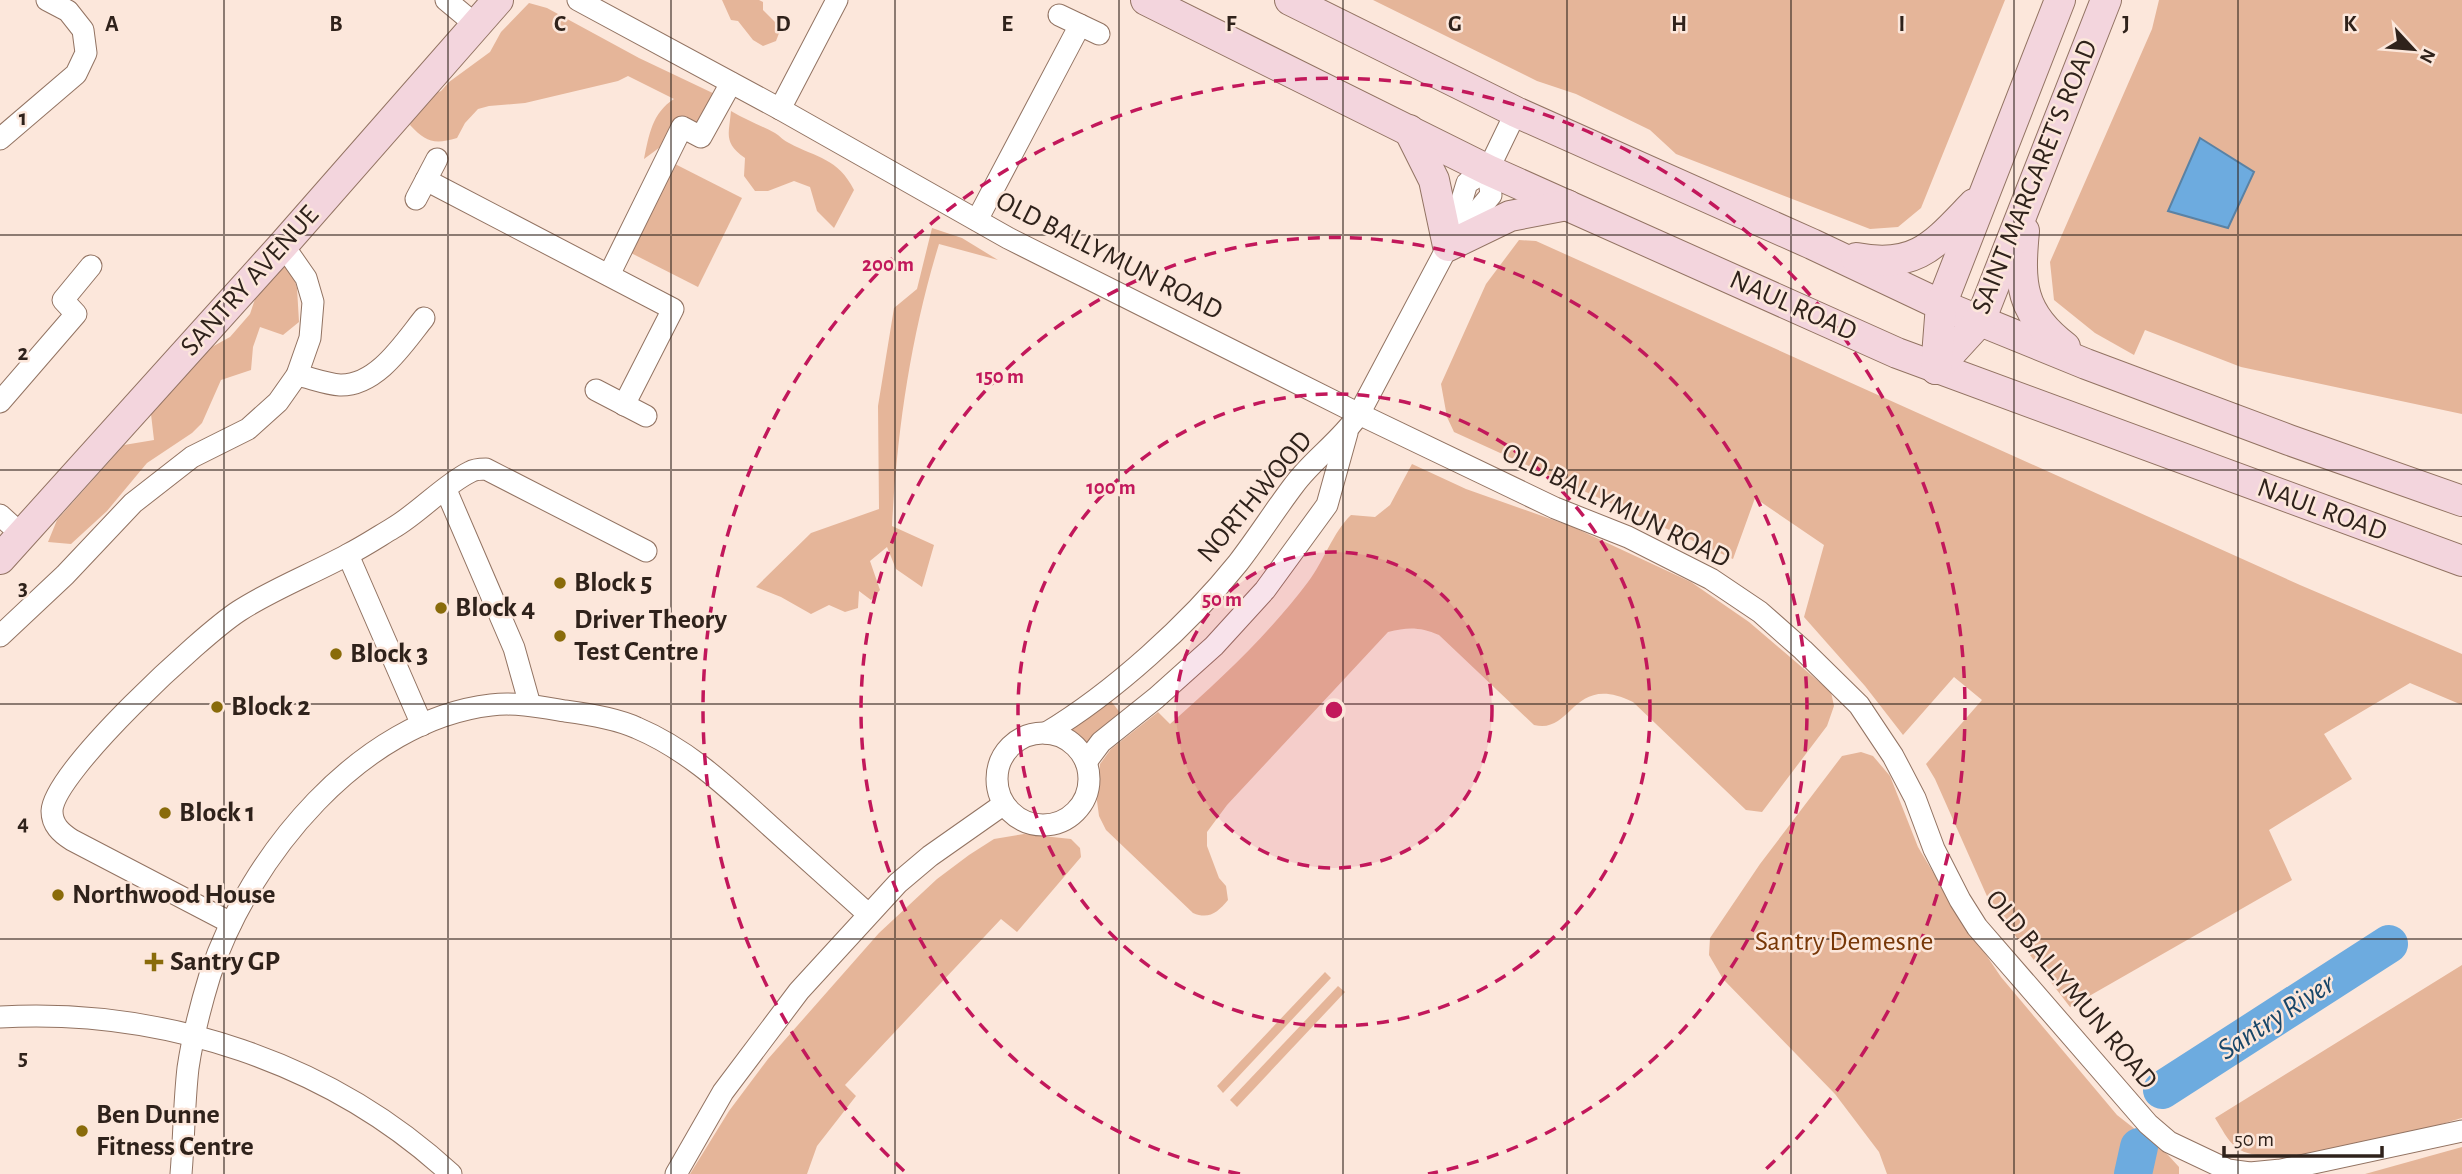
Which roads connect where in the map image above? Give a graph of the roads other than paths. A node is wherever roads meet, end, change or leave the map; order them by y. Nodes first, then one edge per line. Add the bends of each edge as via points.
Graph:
1 (47, 0) edge
2 (446, 0) edge
3 (498, 0) edge
4 (578, 0) edge
5 (837, 0) edge
6 (1146, 0) edge
7 (1290, 0) edge
8 (2060, 0) edge
9 (2106, 0) edge
10 (1059, 15) dead end
11 (475, 25) junction
12 (730, 83) junction
13 (780, 109) junction
14 (1516, 112) junction
15 (1409, 131) junction
16 (0, 139) edge
17 (437, 159) dead end
18 (1488, 170) junction
19 (1985, 193) junction
20 (2027, 202) junction
21 (1567, 205) junction
22 (976, 220) junction
23 (283, 245) junction
24 (1448, 246) junction
25 (1829, 252) junction
26 (91, 266) dead end
27 (609, 275) junction
28 (1941, 305) junction
29 (424, 318) dead end
30 (1980, 321) junction
31 (2086, 363) junction
32 (1936, 369) junction
33 (297, 375) junction
34 (596, 390) dead end
35 (0, 402) edge
36 (624, 405) junction
37 (646, 416) dead end
38 (1353, 422) junction
39 (446, 490) junction
40 (2462, 501) edge
41 (11, 525) edge
42 (646, 551) dead end
43 (348, 555) junction
44 (0, 559) edge
45 (2462, 561) edge
46 (0, 636) edge
47 (530, 705) junction
48 (422, 725) junction
49 (1046, 733) junction
50 (1086, 762) junction
51 (1004, 804) junction
52 (868, 914) junction
53 (231, 923) junction
54 (0, 1017) edge
55 (195, 1036) junction
56 (2462, 1131) edge
57 (181, 1174) edge
58 (451, 1174) edge
59 (676, 1174) edge

1 - 16 street via 68,10 83,30 86,52 76,74
2 - 11 street
3 - 11 main road, SANTRY AVENUE
4 - 12 street, OLD BALLYMUN ROAD
5 - 13 street
6 - 15 main road, NAUL ROAD
7 - 14 main road, NAUL ROAD
8 - 19 main road, SAINT MARGARET'S ROAD
9 - 20 main road, SAINT MARGARET'S ROAD
10 - 22 street via 1089,30
11 - 23 main road, SANTRY AVENUE
12 - 13 street, OLD BALLYMUN ROAD
12 - 27 street via 701,137 682,127
13 - 22 street, OLD BALLYMUN ROAD
14 - 18 street
14 - 25 main road, NAUL ROAD
15 - 18 main road, NAUL ROAD
15 - 24 main road via 1434,180
17 - 27 street via 421,190
18 - 21 main road, NAUL ROAD
18 - 24 street via 1491,195
19 - 25 main road via 1938,241 1915,256 1882,263
19 - 28 main road, SAINT MARGARET'S ROAD
20 - 30 main road, SAINT MARGARET'S ROAD
20 - 31 main road via 2021,264 2027,302 2036,321
21 - 24 main road via 1510,216
21 - 32 main road, NAUL ROAD
22 - 38 street, OLD BALLYMUN ROAD
23 - 33 street via 306,278 313,302 310,338
23 - 41 main road, SANTRY AVENUE
24 - 38 street
25 - 28 main road, NAUL ROAD
26 - 35 street via 63,300 76,314
27 - 36 street via 673,309
28 - 30 main road, NAUL ROAD
28 - 32 main road, SAINT MARGARET'S ROAD
29 - 33 street via 381,368 363,379 343,385
30 - 31 main road, NAUL ROAD
30 - 32 main road, SAINT MARGARET'S ROAD
31 - 40 main road, NAUL ROAD
32 - 45 main road, NAUL ROAD
33 - 46 street via 278,402 248,429 192,457 133,503
34 - 36 street
36 - 37 street
38 - 49 street, NORTHWOOD via 1296,482 1236,565 1186,621 1112,686
38 - 50 street, NORTHWOOD via 1327,505 1265,590 1214,646 1101,742
38 - 56 street, OLD BALLYMUN ROAD via 1628,537 1711,579 1760,612 1803,650 1859,705 1893,756 1959,900 1977,927 2158,1134 2228,1170 2250,1173 2336,1160
39 - 42 street via 472,470 486,469
39 - 43 street via 409,519
39 - 47 street via 514,648
41 - 44 main road, SANTRY AVENUE
43 - 48 street
43 - 53 street via 239,611 202,637 94,747 67,778 52,809 60,832 72,840
47 - 48 street via 493,704
47 - 52 street via 635,727 671,745 711,772
48 - 53 street via 338,778 300,818
49 - 50 street via 1070,742
49 - 51 street via 1032,734 1007,749 996,776
50 - 51 street via 1087,791 1072,815 1058,823 1028,823
51 - 52 street via 930,856
52 - 59 street via 799,991 723,1092
53 - 55 street via 210,975
54 - 55 street via 96,1020
55 - 57 street via 188,1067
55 - 58 street via 263,1056 338,1094 400,1133

